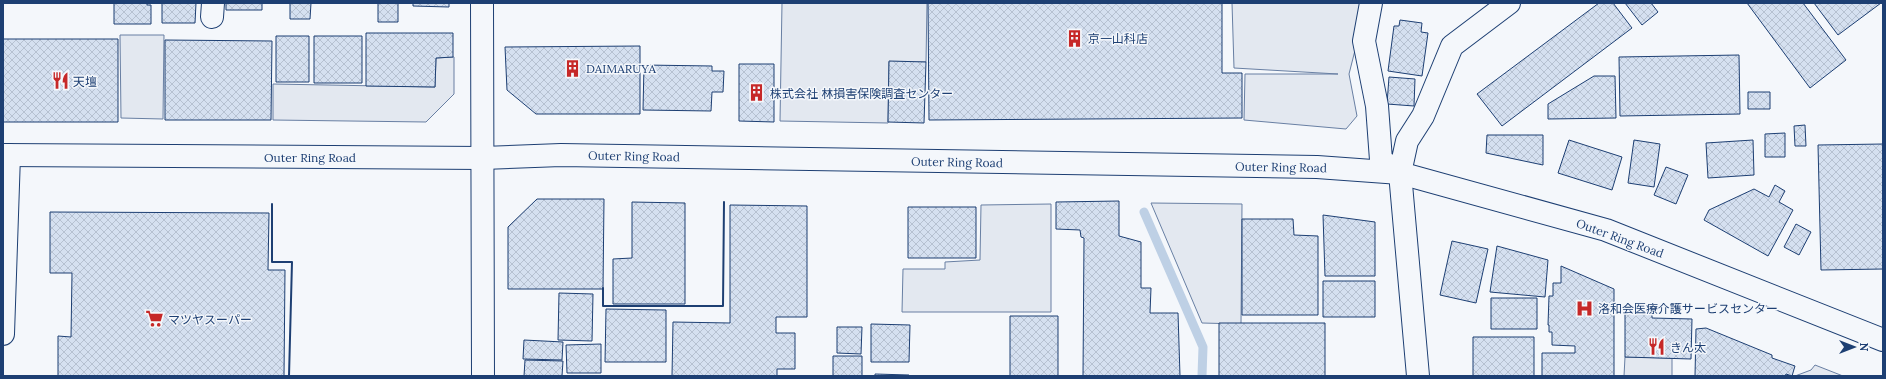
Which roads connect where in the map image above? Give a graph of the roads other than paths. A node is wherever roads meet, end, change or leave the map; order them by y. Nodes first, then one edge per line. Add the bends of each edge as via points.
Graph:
1 (482, 3) edge
2 (1371, 3) edge
3 (1509, 3) edge
4 (6, 155) edge
5 (483, 158) junction
6 (1400, 173) junction
7 (3, 334) edge
8 (1883, 340) edge
9 (483, 376) edge
10 (1418, 376) edge

1 - 5 main road
2 - 6 main road via 1364,41 1376,106 1381,160
3 - 6 main road via 1452,46 1423,116 1407,141
4 - 5 main road, Outer Ring Road
4 - 7 main road
5 - 6 main road, Outer Ring Road via 560,154 1317,167
5 - 9 main road
6 - 8 main road, Outer Ring Road via 1606,230
6 - 10 main road

